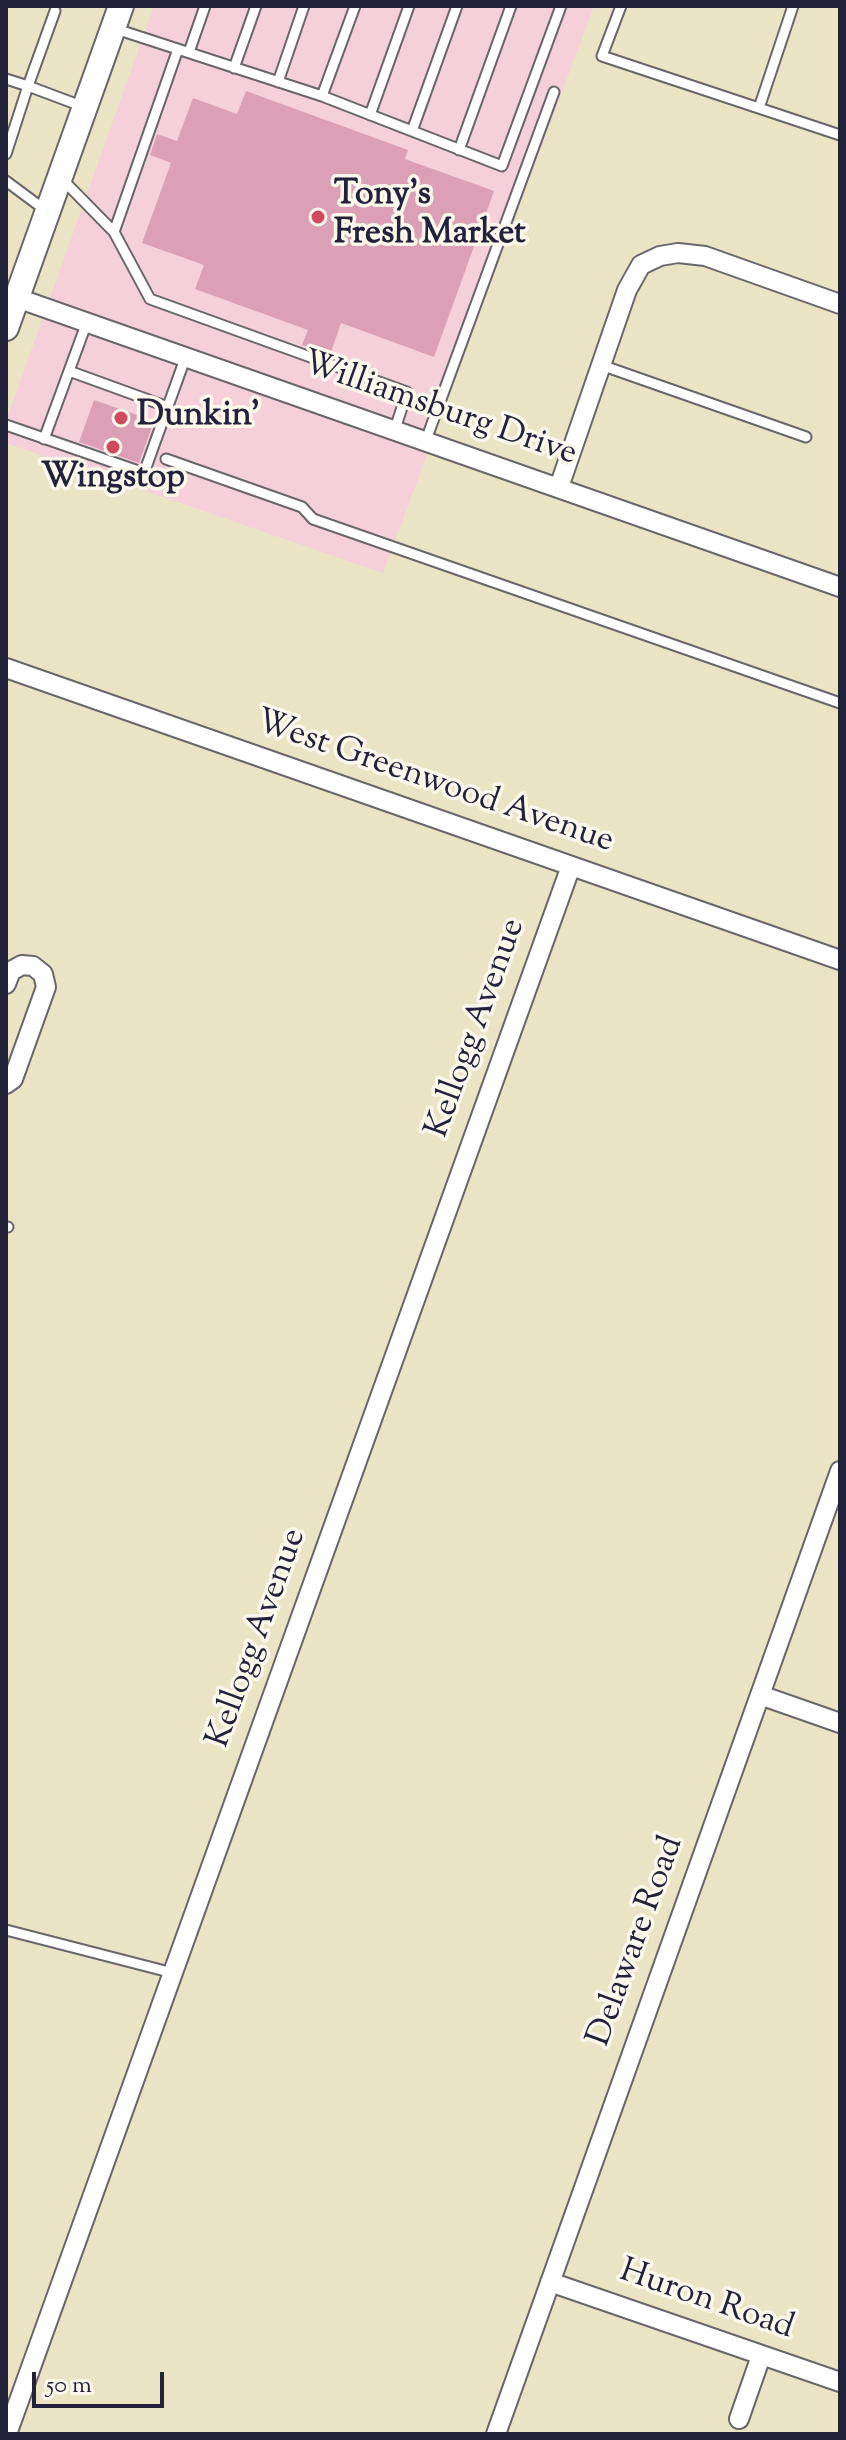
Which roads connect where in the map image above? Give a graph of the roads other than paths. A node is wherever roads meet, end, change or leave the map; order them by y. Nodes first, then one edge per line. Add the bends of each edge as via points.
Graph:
1 (205, 6) edge
2 (256, 6) edge
3 (304, 6) edge
4 (355, 6) edge
5 (409, 6) edge
6 (457, 6) edge
7 (511, 6) edge
8 (561, 6) edge
9 (621, 6) edge
10 (793, 6) edge
11 (55, 11) dead end
12 (117, 17) edge
13 (178, 49) junction
14 (189, 52) junction
15 (234, 68) junction
16 (6, 79) edge
17 (278, 82) junction
18 (28, 86) junction
19 (554, 92) dead end
20 (322, 96) junction
21 (84, 107) junction
22 (759, 108) junction
23 (370, 115) junction
24 (412, 131) junction
25 (840, 135) edge
26 (459, 150) junction
27 (6, 154) edge
28 (60, 177) junction
29 (6, 181) edge
30 (47, 212) junction
31 (114, 232) junction
32 (11, 296) edge
33 (840, 304) edge
34 (87, 322) junction
35 (6, 328) edge
36 (186, 356) junction
37 (601, 365) junction
38 (69, 371) junction
39 (168, 407) junction
40 (6, 425) edge
41 (395, 429) junction
42 (806, 437) dead end
43 (44, 439) junction
44 (426, 440) junction
45 (166, 459) dead end
46 (559, 487) junction
47 (840, 587) edge
48 (6, 668) edge
49 (840, 703) edge
50 (571, 866) junction
51 (840, 960) edge
52 (6, 984) edge
53 (6, 1084) edge
54 (840, 1471) edge
55 (836, 1494) edge
56 (760, 1695) junction
57 (840, 1723) edge
58 (6, 1930) edge
59 (173, 1973) junction
60 (550, 2282) junction
61 (761, 2356) junction
62 (840, 2382) edge
63 (739, 2419) dead end
64 (7, 2434) edge
65 (496, 2434) edge

1 - 14 lane
2 - 15 lane
3 - 17 lane
4 - 20 lane
5 - 23 lane
6 - 24 lane
7 - 26 lane
8 - 26 lane via 502,166
9 - 22 lane via 602,56
10 - 22 lane
11 - 18 lane
12 - 13 lane
12 - 21 main road
13 - 14 lane
13 - 31 lane
14 - 15 lane
15 - 17 lane
16 - 18 lane
17 - 20 lane
18 - 21 lane
18 - 27 lane
19 - 44 lane
20 - 23 lane
21 - 28 main road
22 - 25 lane
23 - 24 lane
24 - 26 lane
28 - 30 main road
28 - 31 lane
29 - 30 lane
30 - 32 main road
31 - 41 lane via 150,299 407,392
32 - 34 street, Williamsburg Drive
32 - 35 main road
33 - 37 street via 705,256 660,256 641,265 627,290
34 - 36 street, Williamsburg Drive
34 - 38 lane
36 - 39 lane
36 - 41 street, Williamsburg Drive
37 - 42 lane
37 - 46 street
38 - 39 lane
38 - 43 lane
39 - 43 lane via 144,473
40 - 43 lane
41 - 44 street, Williamsburg Drive
44 - 46 street, Williamsburg Drive
45 - 49 lane via 302,507 313,519
46 - 47 street, Williamsburg Drive
48 - 50 street, West Greenwood Avenue
50 - 51 street, West Greenwood Avenue
50 - 59 street, Kellogg Avenue
52 - 53 street via 11,971 22,965 43,974 46,987 13,1079
54 - 55 street, Delaware Road
55 - 56 street, Delaware Road
56 - 57 street
56 - 60 street, Delaware Road
58 - 59 lane
59 - 64 street, Kellogg Avenue
60 - 61 street, Huron Road
60 - 65 street, Delaware Road
61 - 62 street, Huron Road
61 - 63 street

